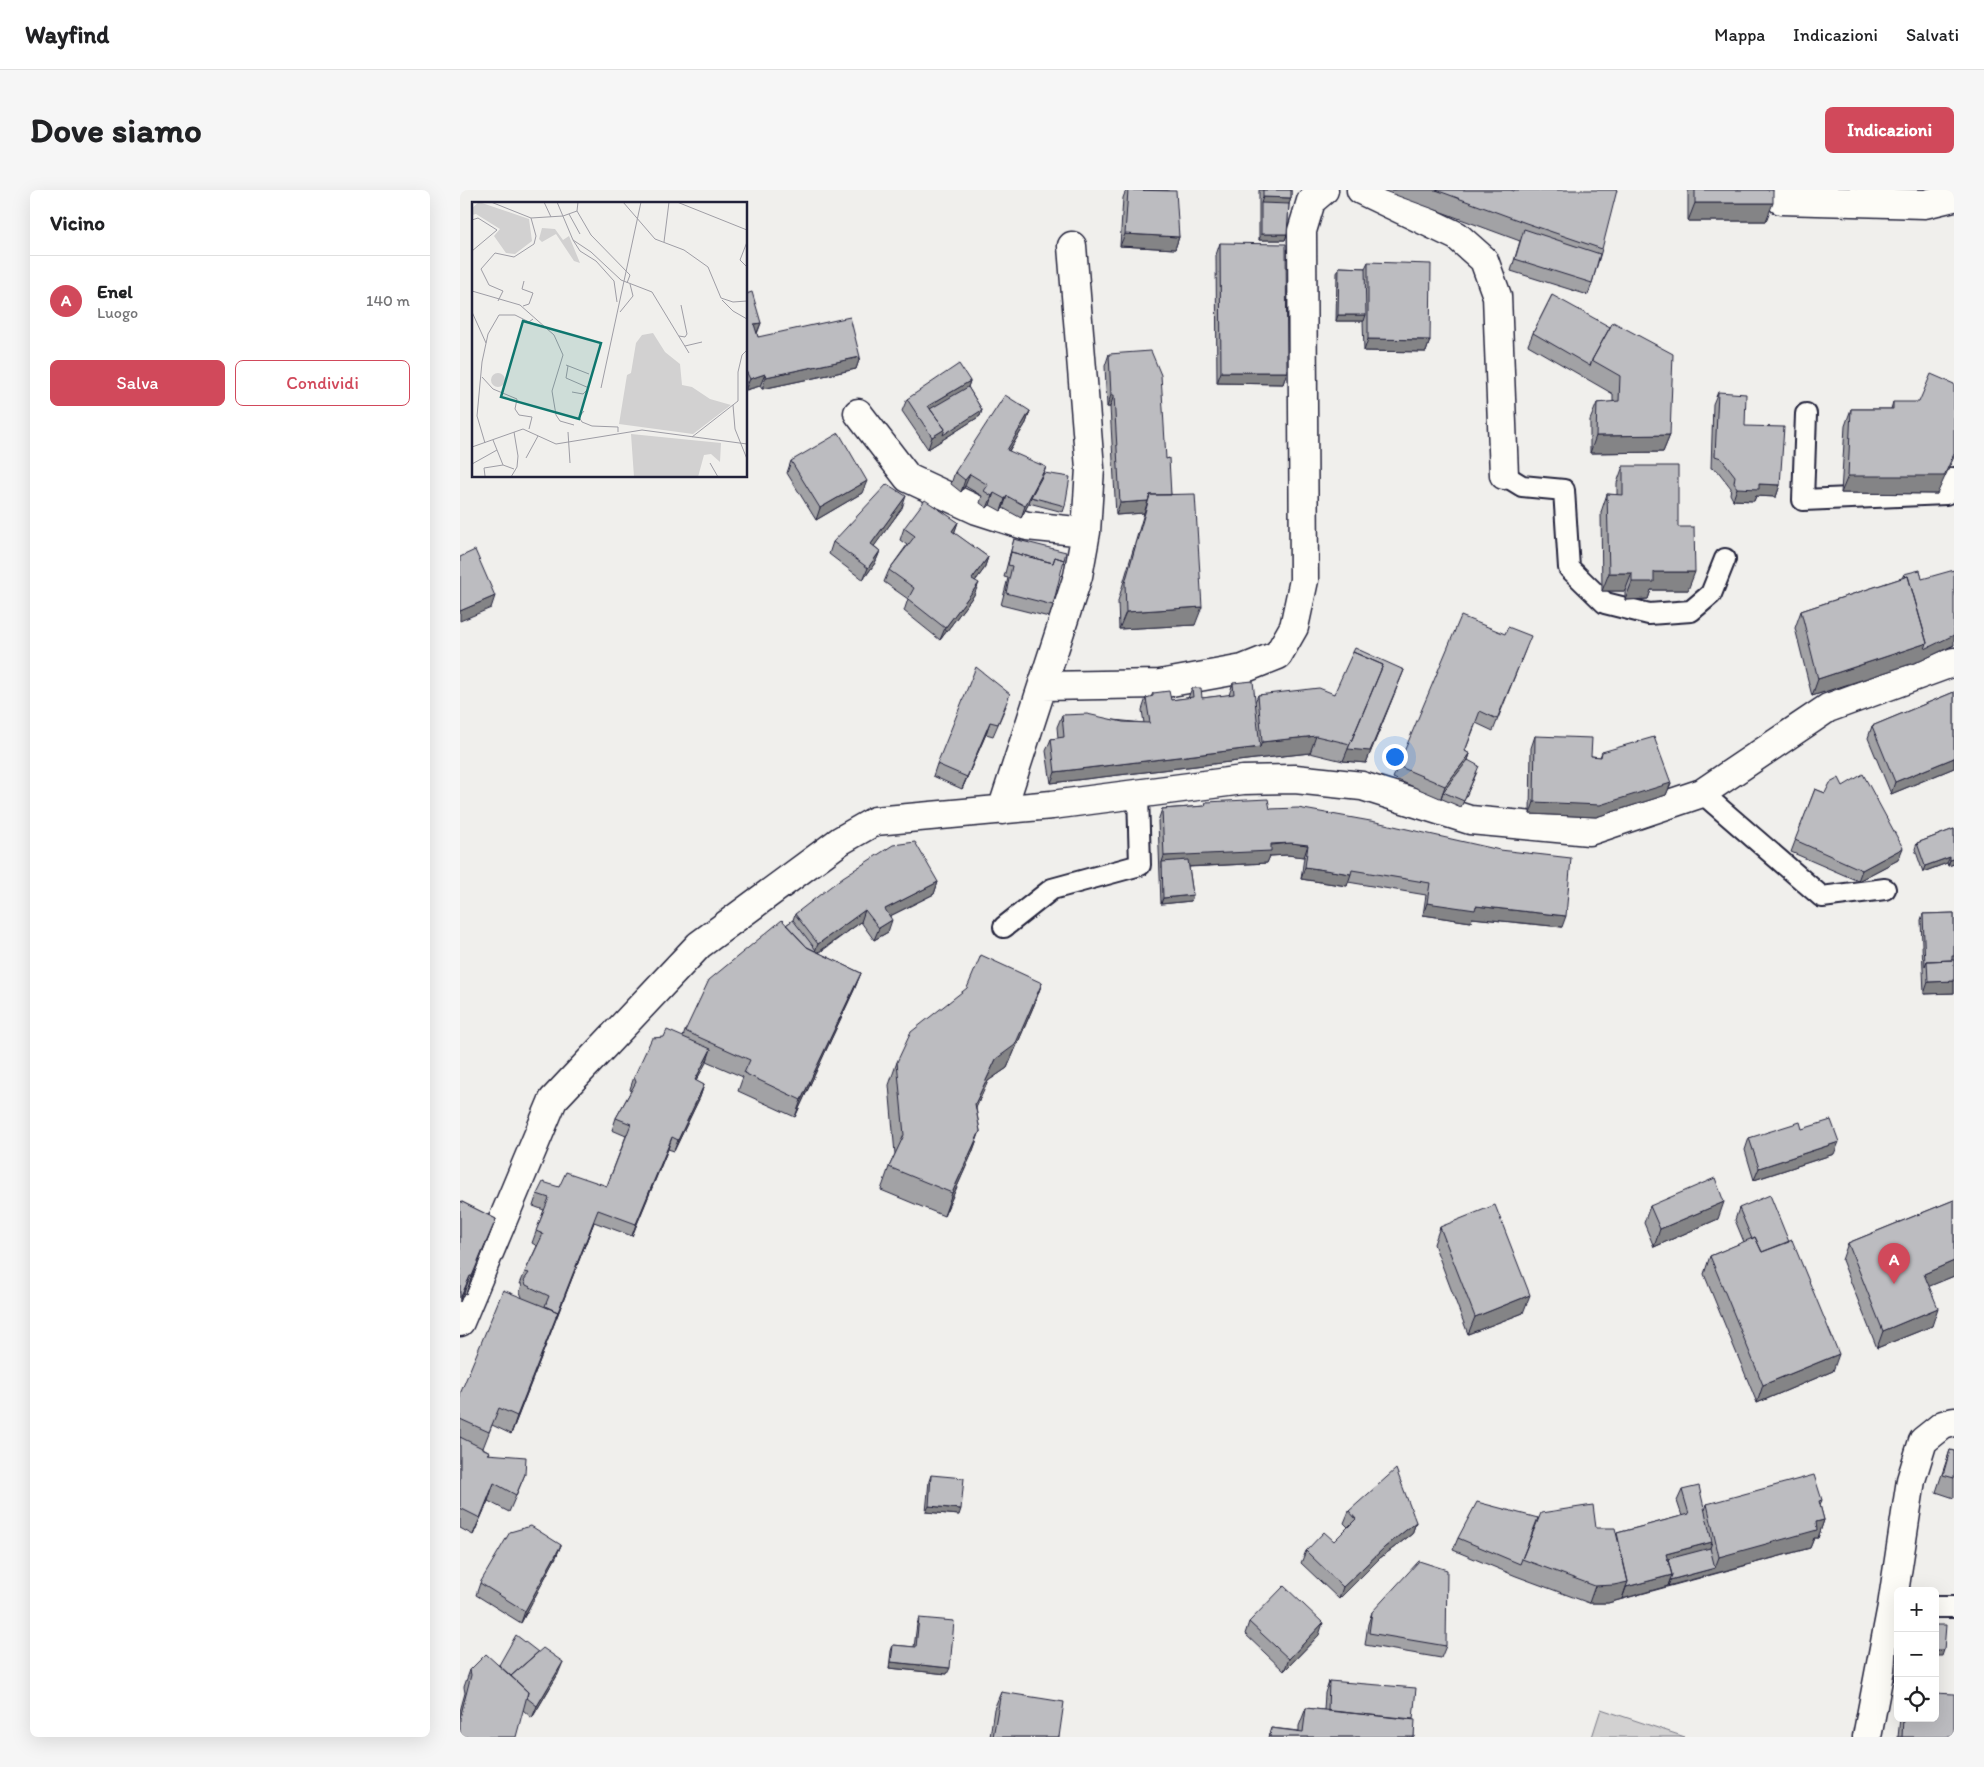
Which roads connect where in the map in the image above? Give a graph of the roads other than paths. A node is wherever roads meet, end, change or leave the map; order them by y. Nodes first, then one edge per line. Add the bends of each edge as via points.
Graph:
1 (1324, 190) edge
2 (1361, 190) edge
3 (1782, 190) edge
4 (1954, 197) edge
5 (1072, 246) dead end
6 (858, 413) dead end
7 (1806, 414) dead end
8 (1504, 475) joint
9 (1954, 478) edge
10 (1086, 532) junction
11 (1725, 559) dead end
12 (1954, 662) edge
13 (1043, 686) junction
14 (1702, 793) junction
15 (1138, 794) junction
16 (1002, 810) junction
17 (1885, 889) dead end
18 (1004, 927) dead end
19 (460, 1322) edge
20 (1954, 1422) edge
21 (1897, 1587) edge
22 (1939, 1607) edge
23 (1954, 1607) edge
24 (1894, 1611) edge
25 (1867, 1737) edge

1 - 13 street via 1311,201 1302,231 1304,580 1294,627 1278,655 1243,669 1160,684
2 - 8 street via 1457,236 1484,260 1498,296
3 - 4 street via 1781,200 1925,204
5 - 10 street via 1090,468
6 - 10 street via 908,478 977,510 1028,526
7 - 9 lane via 1804,500 1946,494
8 - 11 lane via 1522,486 1564,490 1569,568 1605,603 1649,614 1691,611 1711,594
10 - 13 street via 1078,576
12 - 14 street via 1828,708
13 - 16 street
14 - 15 street via 1589,831 1470,820 1362,786 1296,780 1243,780
14 - 17 lane via 1822,897
15 - 16 street
15 - 18 lane via 1140,865 1052,889
16 - 19 street via 875,821 840,841 699,945 553,1100
20 - 21 street via 1944,1425 1923,1441 1911,1480
22 - 23 lane
24 - 25 street

